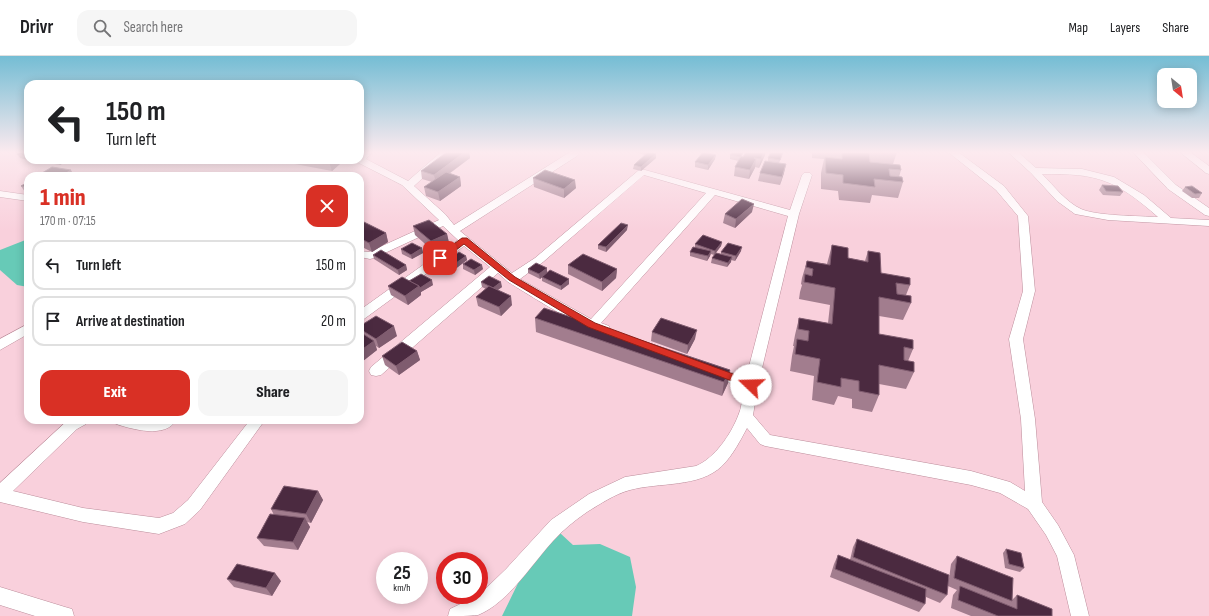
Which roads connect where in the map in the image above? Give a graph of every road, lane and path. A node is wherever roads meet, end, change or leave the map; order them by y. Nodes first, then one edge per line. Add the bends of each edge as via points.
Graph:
1 (393, 178) edge
2 (417, 178) edge
3 (536, 178) edge
4 (635, 178) edge
5 (663, 178) edge
6 (806, 178) edge
7 (987, 178) edge
8 (1041, 178) edge
9 (1104, 178) edge
10 (1163, 178) edge
11 (408, 186) junction
12 (712, 192) junction
13 (0, 194) edge
14 (24, 197) edge
15 (1209, 213) edge
16 (794, 214) junction
17 (1167, 219) junction
18 (446, 221) junction
19 (1209, 222) edge
20 (454, 231) junction
21 (464, 240) junction
22 (364, 255) edge
23 (498, 267) junction
24 (512, 279) junction
25 (364, 313) edge
26 (592, 325) junction
27 (24, 330) edge
28 (613, 333) edge
29 (0, 345) edge
30 (700, 366) edge
31 (376, 371) dead end
32 (751, 385) junction
33 (746, 416) junction
34 (74, 424) edge
35 (140, 424) edge
36 (159, 424) edge
37 (255, 424) dead end
38 (0, 494) edge
39 (1034, 504) junction
40 (0, 596) edge
41 (65, 616) edge
42 (457, 616) edge
43 (1080, 616) edge

1 - 11 street
2 - 11 street
3 - 20 street
4 - 24 street via 539,260
5 - 12 street
6 - 16 street
7 - 39 street via 1000,188 1023,216 1029,291 1016,339 1028,419
8 - 17 street via 1061,199 1079,212 1108,217
9 - 17 street via 1136,193
10 - 15 street
11 - 18 street
12 - 16 street
12 - 26 street
13 - 14 street
16 - 32 street
17 - 19 street
18 - 20 street
18 - 22 street via 370,256
20 - 21 street
21 - 23 street
21 - 25 street
23 - 24 street
23 - 31 street
24 - 26 street
26 - 28 street
27 - 29 street
30 - 32 street
32 - 33 street
33 - 39 street via 765,440 971,478 1004,487
33 - 42 street via 726,449 709,467 687,474 626,484 604,494 567,517 547,534 494,593 474,608
34 - 38 street
35 - 36 street
37 - 38 street via 194,505 179,519 159,526 83,515
39 - 43 street via 1065,555
40 - 41 street

